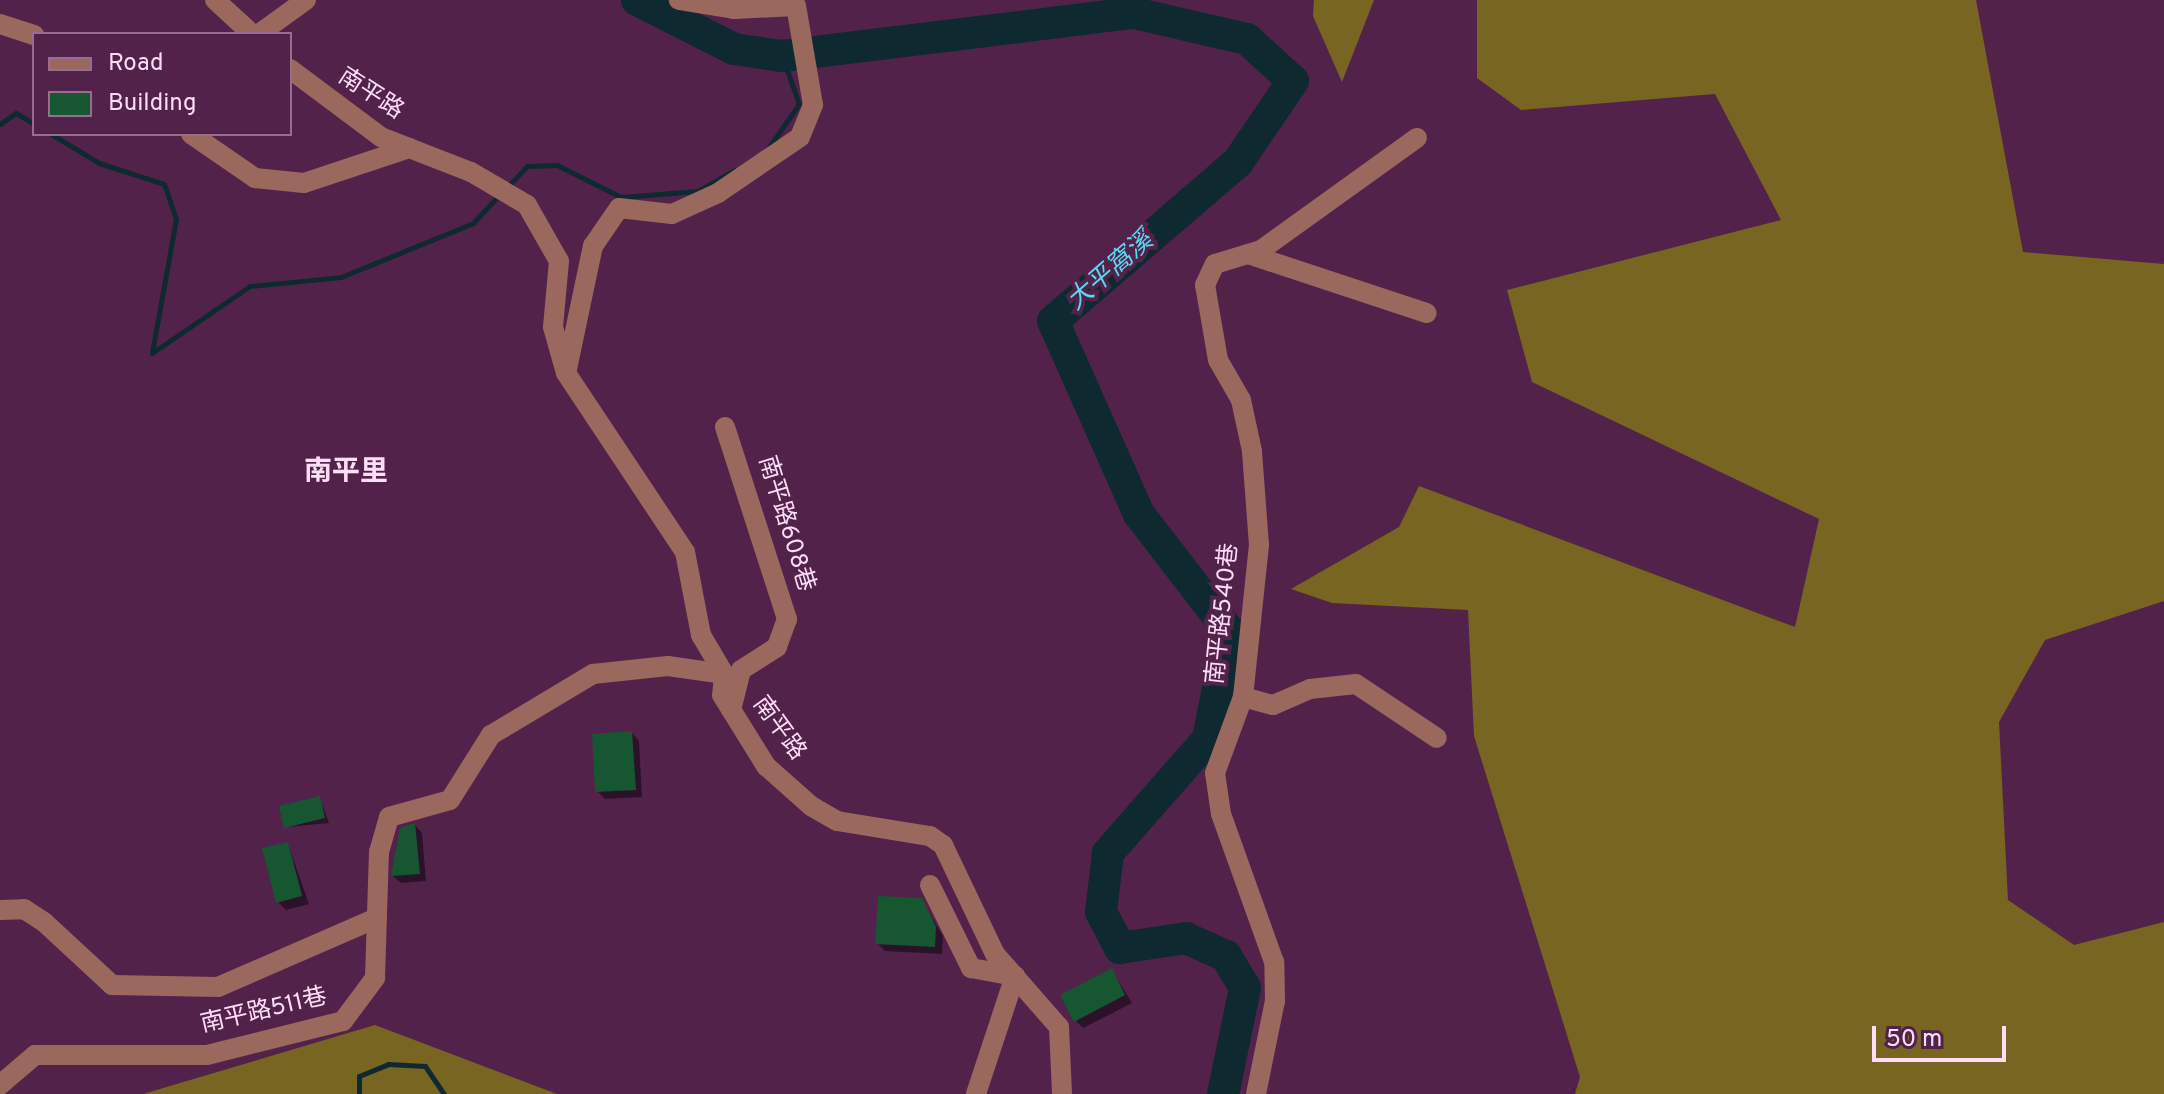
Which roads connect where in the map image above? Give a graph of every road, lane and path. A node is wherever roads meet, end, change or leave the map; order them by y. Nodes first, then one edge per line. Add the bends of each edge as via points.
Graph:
1 (215, 0) edge
2 (306, 0) edge
3 (679, 0) edge
4 (0, 24) edge
5 (250, 32) edge
6 (262, 32) edge
7 (32, 34) edge
8 (292, 70) edge
9 (194, 136) edge
10 (1417, 138) dead end
11 (409, 148) junction
12 (1248, 254) junction
13 (1426, 313) dead end
14 (566, 373) junction
15 (725, 427) dead end
16 (724, 674) junction
17 (1243, 697) junction
18 (731, 710) junction
19 (1437, 738) dead end
20 (930, 885) dead end
21 (0, 910) edge
22 (377, 918) junction
23 (1015, 976) junction
24 (0, 1085) edge
25 (976, 1094) edge
26 (1062, 1094) edge
27 (1256, 1094) edge

1 - 5 street
2 - 6 street
3 - 14 street via 734,9 796,6 813,105 800,137 718,193 672,214 619,208 593,246
4 - 7 street
8 - 11 street, 南平路 via 381,137
9 - 11 street via 255,178 304,183
10 - 12 street, 南平路540巷
11 - 14 street, 南平路 via 471,172 527,205 559,261 553,327
12 - 13 street
12 - 17 street, 南平路540巷 via 1215,264 1205,285 1218,360 1241,400 1252,451 1259,545
14 - 16 street, 南平路 via 685,552 701,635
15 - 18 street, 南平路608巷 via 787,619 777,647 741,670
16 - 18 street, 南平路 via 722,695
16 - 22 street, 南平路511巷 via 622,667 544,697 491,735 450,800 389,817 379,852
17 - 19 street via 1273,705 1310,689 1356,684
17 - 27 street, 南平路540巷 via 1215,773 1221,814 1274,962 1275,1001
18 - 23 street, 南平路 via 766,766 811,806 837,821 930,836 943,845 995,954
20 - 23 street via 971,968
21 - 22 street, 南平路511巷 via 24,909 44,922 112,985 142,986 218,987
22 - 24 street, 南平路511巷 via 375,978 343,1021 207,1055 35,1055
23 - 25 street
23 - 26 street, 南平路 via 1059,1027

